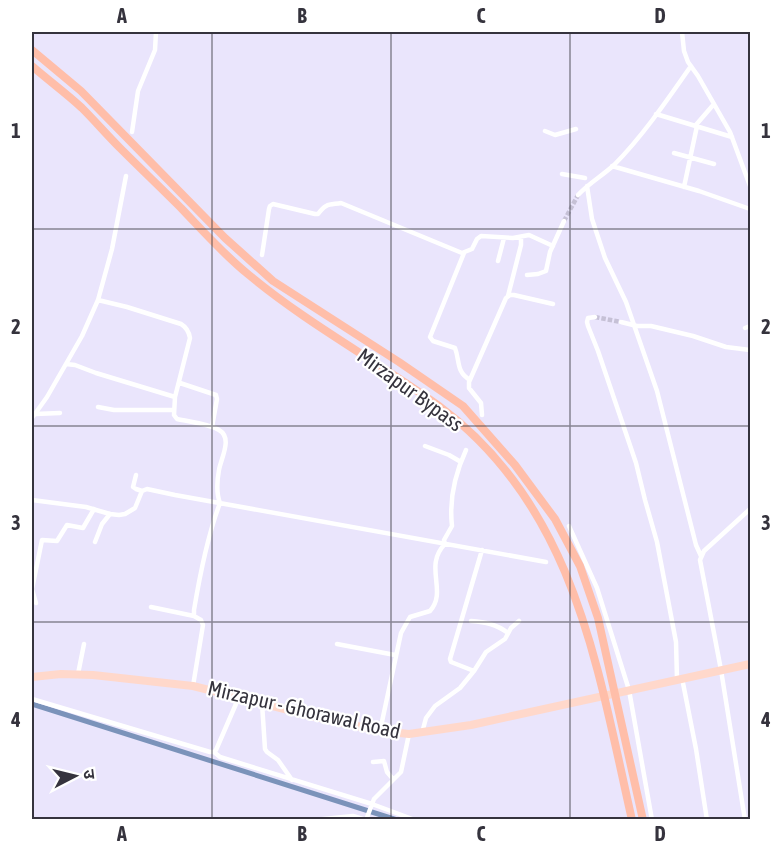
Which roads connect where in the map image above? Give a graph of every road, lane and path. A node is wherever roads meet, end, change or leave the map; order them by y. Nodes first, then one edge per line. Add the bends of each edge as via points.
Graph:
1 (156, 32) edge
2 (682, 32) edge
3 (32, 50) edge
4 (32, 66) edge
5 (691, 66) junction
6 (714, 104) junction
7 (656, 114) junction
8 (696, 126) junction
9 (576, 129) dead end
10 (545, 131) dead end
11 (132, 132) dead end
12 (732, 137) junction
13 (674, 153) dead end
14 (690, 157) junction
15 (714, 164) dead end
16 (612, 166) junction
17 (562, 174) dead end
18 (126, 176) dead end
19 (585, 178) dead end
20 (587, 186) junction
21 (750, 186) edge
22 (684, 187) junction
23 (578, 195) tunnel mouth
24 (750, 209) edge
25 (564, 221) tunnel mouth
26 (521, 237) junction
27 (504, 238) junction
28 (553, 246) junction
29 (464, 253) junction
30 (261, 255) dead end
31 (498, 261) dead end
32 (527, 275) dead end
33 (508, 296) junction
34 (98, 300) junction
35 (553, 304) dead end
36 (595, 317) dead end
37 (621, 322) tunnel mouth
38 (633, 324) junction
39 (750, 350) edge
40 (66, 364) junction
41 (470, 380) junction
42 (180, 383) junction
43 (175, 397) junction
44 (98, 407) dead end
45 (173, 410) junction
46 (60, 413) dead end
47 (482, 415) dead end
48 (33, 416) edge
49 (212, 427) junction
50 (425, 446) dead end
51 (466, 450) dead end
52 (460, 462) junction
53 (136, 475) dead end
54 (142, 491) junction
55 (32, 500) edge
56 (220, 503) junction
57 (94, 509) junction
58 (750, 509) edge
59 (110, 514) junction
60 (569, 526) dead end
61 (95, 542) dead end
62 (445, 544) junction
63 (482, 550) junction
64 (701, 556) junction
65 (546, 562) dead end
66 (36, 603) dead end
67 (151, 607) dead end
68 (194, 616) junction
69 (471, 621) dead end
70 (519, 621) dead end
71 (508, 633) junction
72 (338, 644) dead end
73 (84, 645) dead end
74 (395, 655) junction
75 (750, 664) edge
76 (721, 670) junction
77 (474, 671) junction
78 (78, 674) junction
79 (32, 677) edge
80 (679, 679) junction
81 (193, 686) junction
82 (629, 690) junction
83 (239, 697) junction
84 (32, 699) edge
85 (262, 703) junction
86 (380, 730) junction
87 (422, 733) junction
88 (409, 734) junction
89 (214, 752) junction
90 (373, 762) dead end
91 (393, 779) junction
92 (292, 780) junction
93 (371, 806) junction
94 (314, 819) edge
95 (415, 819) edge
96 (632, 819) edge
97 (642, 819) edge
98 (652, 819) edge
99 (707, 819) edge
100 (745, 819) edge

1 - 11 street via 155,50 138,91
2 - 5 street
3 - 97 highway via 81,91 225,238 273,281 463,406 515,465 555,519 580,566 598,618
4 - 96 highway, Mirzapur Bypass via 81,108 241,269 440,407 480,442 517,484 545,528 584,622
5 - 6 street
5 - 7 street
6 - 8 street
6 - 12 street
7 - 8 street
7 - 16 street
8 - 12 street
8 - 14 street
9 - 10 street via 555,135
12 - 21 street
13 - 14 street
14 - 15 street
14 - 22 street
16 - 20 street
16 - 22 street
17 - 19 street
18 - 34 street
20 - 23 street
20 - 38 street via 592,219
22 - 24 street
25 - 28 street
26 - 27 street
26 - 28 street via 530,235
26 - 33 street
27 - 29 street via 480,236 472,249
27 - 31 street
28 - 32 street via 546,271
29 - 30 street via 341,203 327,204 318,214 271,205
29 - 41 street via 430,337 455,348 460,371
33 - 35 street
33 - 41 street
34 - 40 street
34 - 42 street via 184,326 190,338
36 - 80 street via 589,317 587,322 636,463 657,542
37 - 38 street
38 - 39 street
38 - 64 street via 657,391
40 - 43 street
40 - 48 street
41 - 47 street via 469,388 479,400
42 - 43 street
42 - 49 street via 216,395
43 - 45 street
44 - 45 street
45 - 49 street via 177,419
46 - 48 street
49 - 56 street via 225,437 218,480
50 - 52 street
51 - 52 street
52 - 62 street via 452,497 452,526
53 - 54 street via 133,487
54 - 56 street
54 - 59 street via 135,508 119,515
55 - 57 street
56 - 62 street
56 - 68 street via 204,558
57 - 59 street
57 - 66 street via 83,528 68,525 57,541 42,540 32,589
58 - 64 street
59 - 61 street
60 - 82 street via 597,588
62 - 63 street
62 - 74 street via 435,560 437,595 433,609 410,617
63 - 65 street
63 - 77 street via 450,659
64 - 76 street
67 - 68 street
68 - 81 street via 203,625
69 - 71 street via 488,623
70 - 71 street
71 - 77 street via 486,652
72 - 74 street
73 - 78 street
74 - 86 street
75 - 76 main road, Mirzapur - Ghorawal Road
76 - 80 main road, Mirzapur - Ghorawal Road
76 - 100 street
77 - 87 street via 460,688 435,706
78 - 79 main road, Mirzapur - Ghorawal Road
78 - 81 main road, Mirzapur - Ghorawal Road
80 - 82 main road, Mirzapur - Ghorawal Road
80 - 99 street
81 - 83 main road, Mirzapur - Ghorawal Road
82 - 87 main road, Mirzapur - Ghorawal Road
82 - 98 street
83 - 85 main road, Mirzapur - Ghorawal Road
83 - 89 street
84 - 89 street
85 - 86 main road, Mirzapur - Ghorawal Road
85 - 92 street via 265,749
86 - 88 main road, Mirzapur - Ghorawal Road
87 - 88 main road, Mirzapur - Ghorawal Road
88 - 91 street via 400,772
89 - 92 street
90 - 91 street via 384,761
91 - 93 street
92 - 93 street
93 - 94 street via 366,819
93 - 95 street

